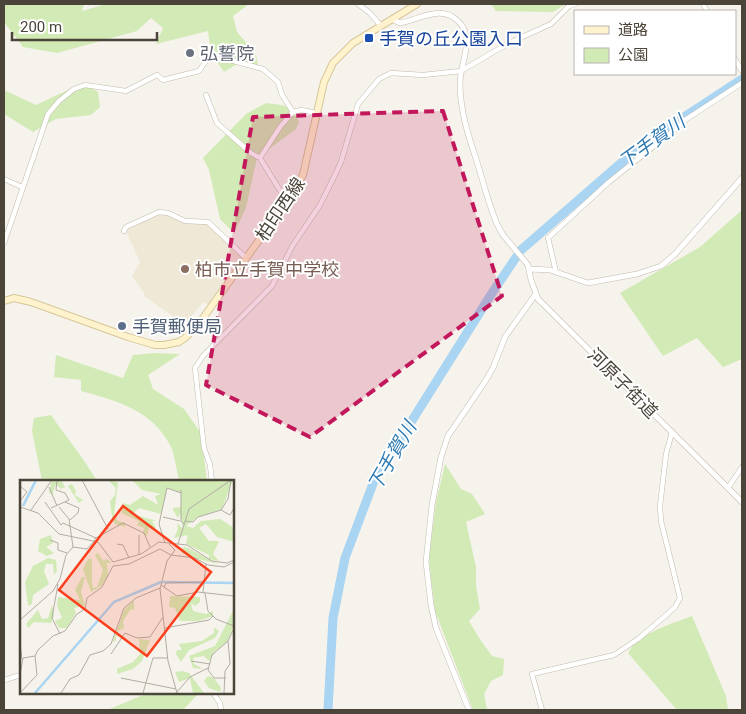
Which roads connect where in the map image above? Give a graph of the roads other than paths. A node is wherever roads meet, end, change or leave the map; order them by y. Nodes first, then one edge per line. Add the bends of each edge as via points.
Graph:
1 (358, 4) edge
2 (417, 4) edge
3 (575, 4) edge
4 (392, 19) junction
5 (381, 26) junction
6 (461, 71) junction
7 (742, 83) edge
8 (206, 95) dead end
9 (293, 112) junction
10 (317, 113) junction
11 (260, 158) junction
12 (742, 178) edge
13 (4, 179) edge
14 (22, 187) junction
15 (288, 200) junction
16 (124, 232) dead end
17 (4, 243) edge
18 (246, 258) junction
19 (530, 269) junction
20 (556, 272) junction
21 (535, 295) junction
22 (4, 301) edge
23 (672, 432) junction
24 (742, 467) edge
25 (212, 480) edge
26 (728, 488) junction
27 (742, 502) edge
28 (20, 675) edge
29 (4, 680) edge
30 (214, 694) edge
31 (221, 710) edge
32 (470, 710) edge
33 (542, 710) edge

1 - 5 street
2 - 4 main road, 柏印西線
3 - 6 street via 551,24
4 - 5 main road, 柏印西線
4 - 6 street via 400,22 441,13 454,18 466,34
5 - 10 main road, 柏印西線 via 346,49 333,63 324,82
6 - 19 street via 463,118 491,210 503,235
6 - 25 street via 423,75 391,73 368,90 358,104 333,179 272,286 195,368 204,448
7 - 20 street via 685,120 609,182 548,238
8 - 11 street via 217,123
9 - 10 street
9 - 11 street
9 - 14 street via 275,78 263,69 230,60 208,58 200,71 163,80 157,74 126,91 81,86 59,101 48,114
10 - 15 main road, 柏印西線 via 303,175
11 - 15 street
12 - 20 street via 661,266 588,283
13 - 14 street
14 - 17 street
15 - 18 main road, 柏印西線
16 - 18 street via 126,227 163,212 185,221 208,222
18 - 22 main road, 柏印西線 via 198,325 185,338 171,344 141,342 21,299
19 - 20 street
19 - 21 street
21 - 23 street, 河原子街道
21 - 32 street via 505,337 486,380 448,436 432,505 426,562 431,605 436,628
23 - 26 street, 河原子街道
23 - 33 street via 660,506 680,598 664,617 614,655 532,674
24 - 26 street
26 - 27 street, 河原子街道
28 - 29 street
30 - 31 street

